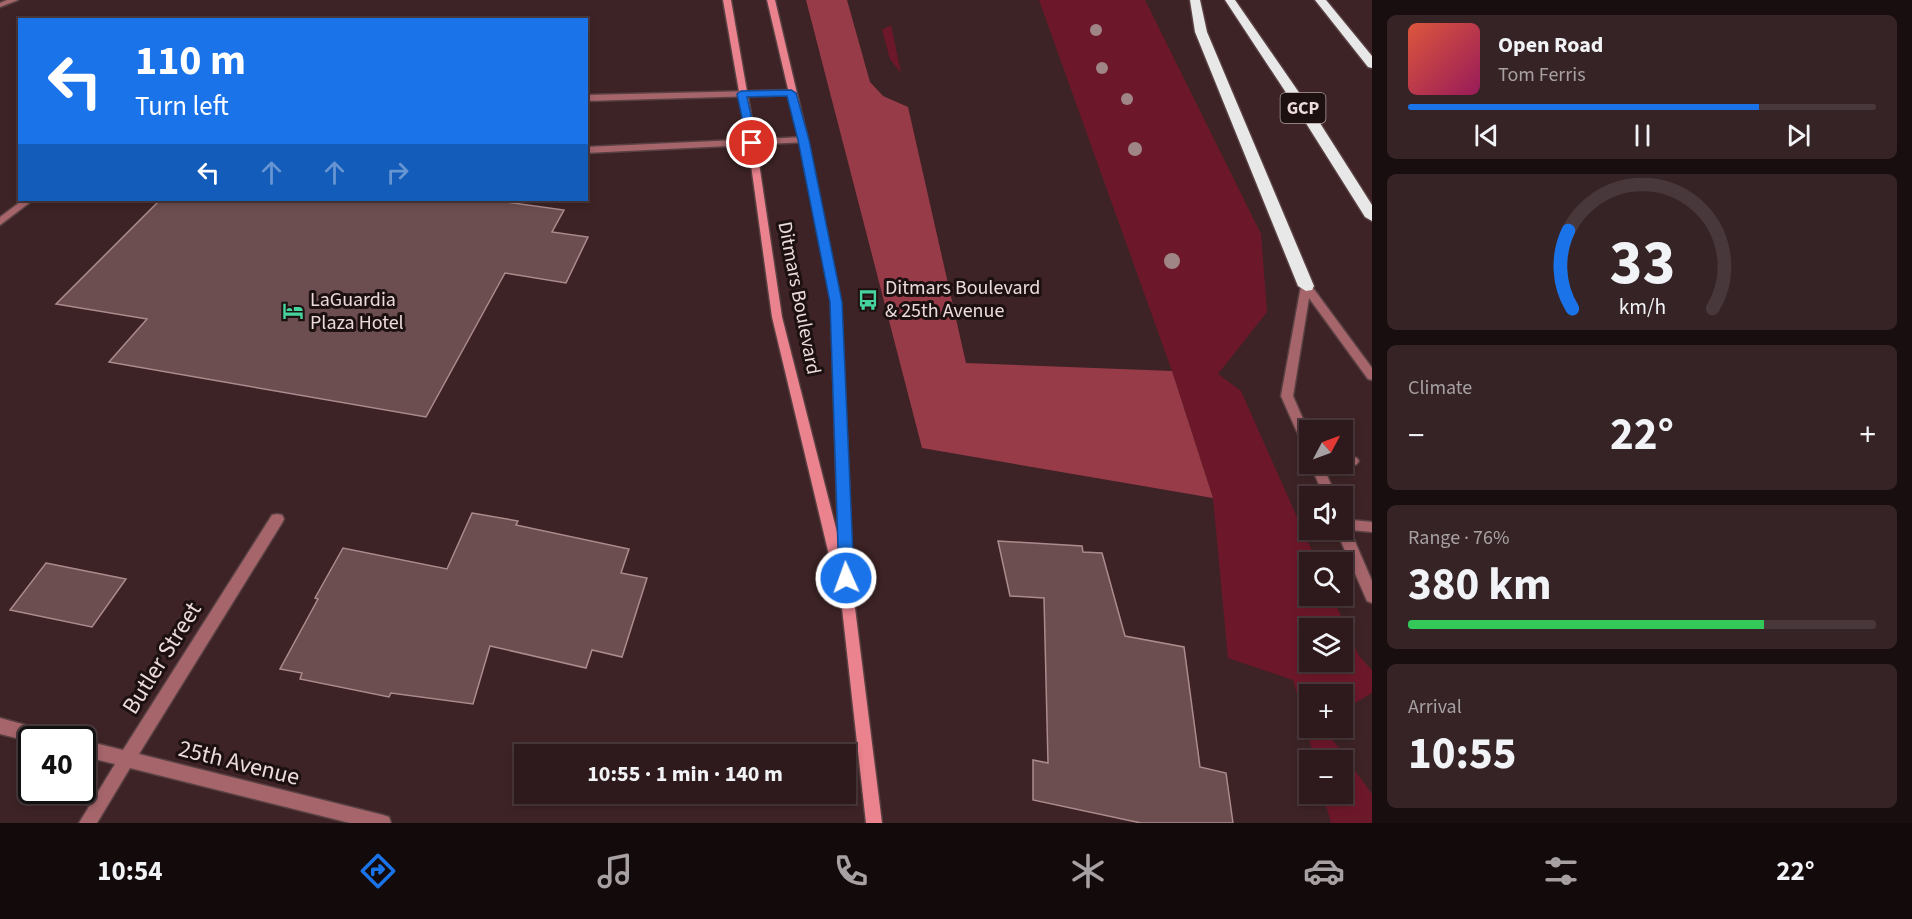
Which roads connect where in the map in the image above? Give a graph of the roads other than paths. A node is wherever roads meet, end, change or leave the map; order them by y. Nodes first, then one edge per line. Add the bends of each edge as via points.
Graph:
1 (14, 0) edge
2 (728, 0) edge
3 (771, 0) edge
4 (1195, 0) edge
5 (1230, 0) edge
6 (1320, 0) edge
7 (0, 5) edge
8 (1372, 64) edge
9 (791, 93) junction
10 (741, 94) junction
11 (588, 98) edge
12 (804, 140) junction
13 (752, 143) junction
14 (588, 150) edge
15 (27, 201) edge
16 (1372, 217) edge
17 (0, 222) edge
18 (1306, 286) junction
19 (1372, 376) edge
20 (1299, 423) edge
21 (278, 519) dead end
22 (1353, 526) edge
23 (1372, 527) edge
24 (1349, 540) edge
25 (1368, 578) edge
26 (1372, 597) edge
27 (847, 600) junction
28 (0, 726) edge
29 (18, 731) edge
30 (96, 751) edge
31 (127, 759) junction
32 (87, 823) edge
33 (383, 823) edge
34 (874, 823) edge

1 - 7 street
2 - 10 street, Ditmars Boulevard
3 - 9 street, Ditmars Boulevard
4 - 18 highway via 1201,32
5 - 16 highway, GCP
6 - 8 highway
9 - 10 street
9 - 12 street, Ditmars Boulevard
10 - 11 street
10 - 13 street, Ditmars Boulevard
12 - 13 street
12 - 27 street, Ditmars Boulevard via 836,302
13 - 14 street
13 - 27 street, Ditmars Boulevard via 777,317
15 - 17 street
18 - 19 street
18 - 20 street via 1287,396
21 - 31 street, Butler Street
22 - 23 street
24 - 25 street
25 - 26 street
27 - 34 street, Ditmars Boulevard
28 - 29 street
30 - 31 street, 25th Avenue
31 - 32 street, Butler Street
31 - 33 street, 25th Avenue

